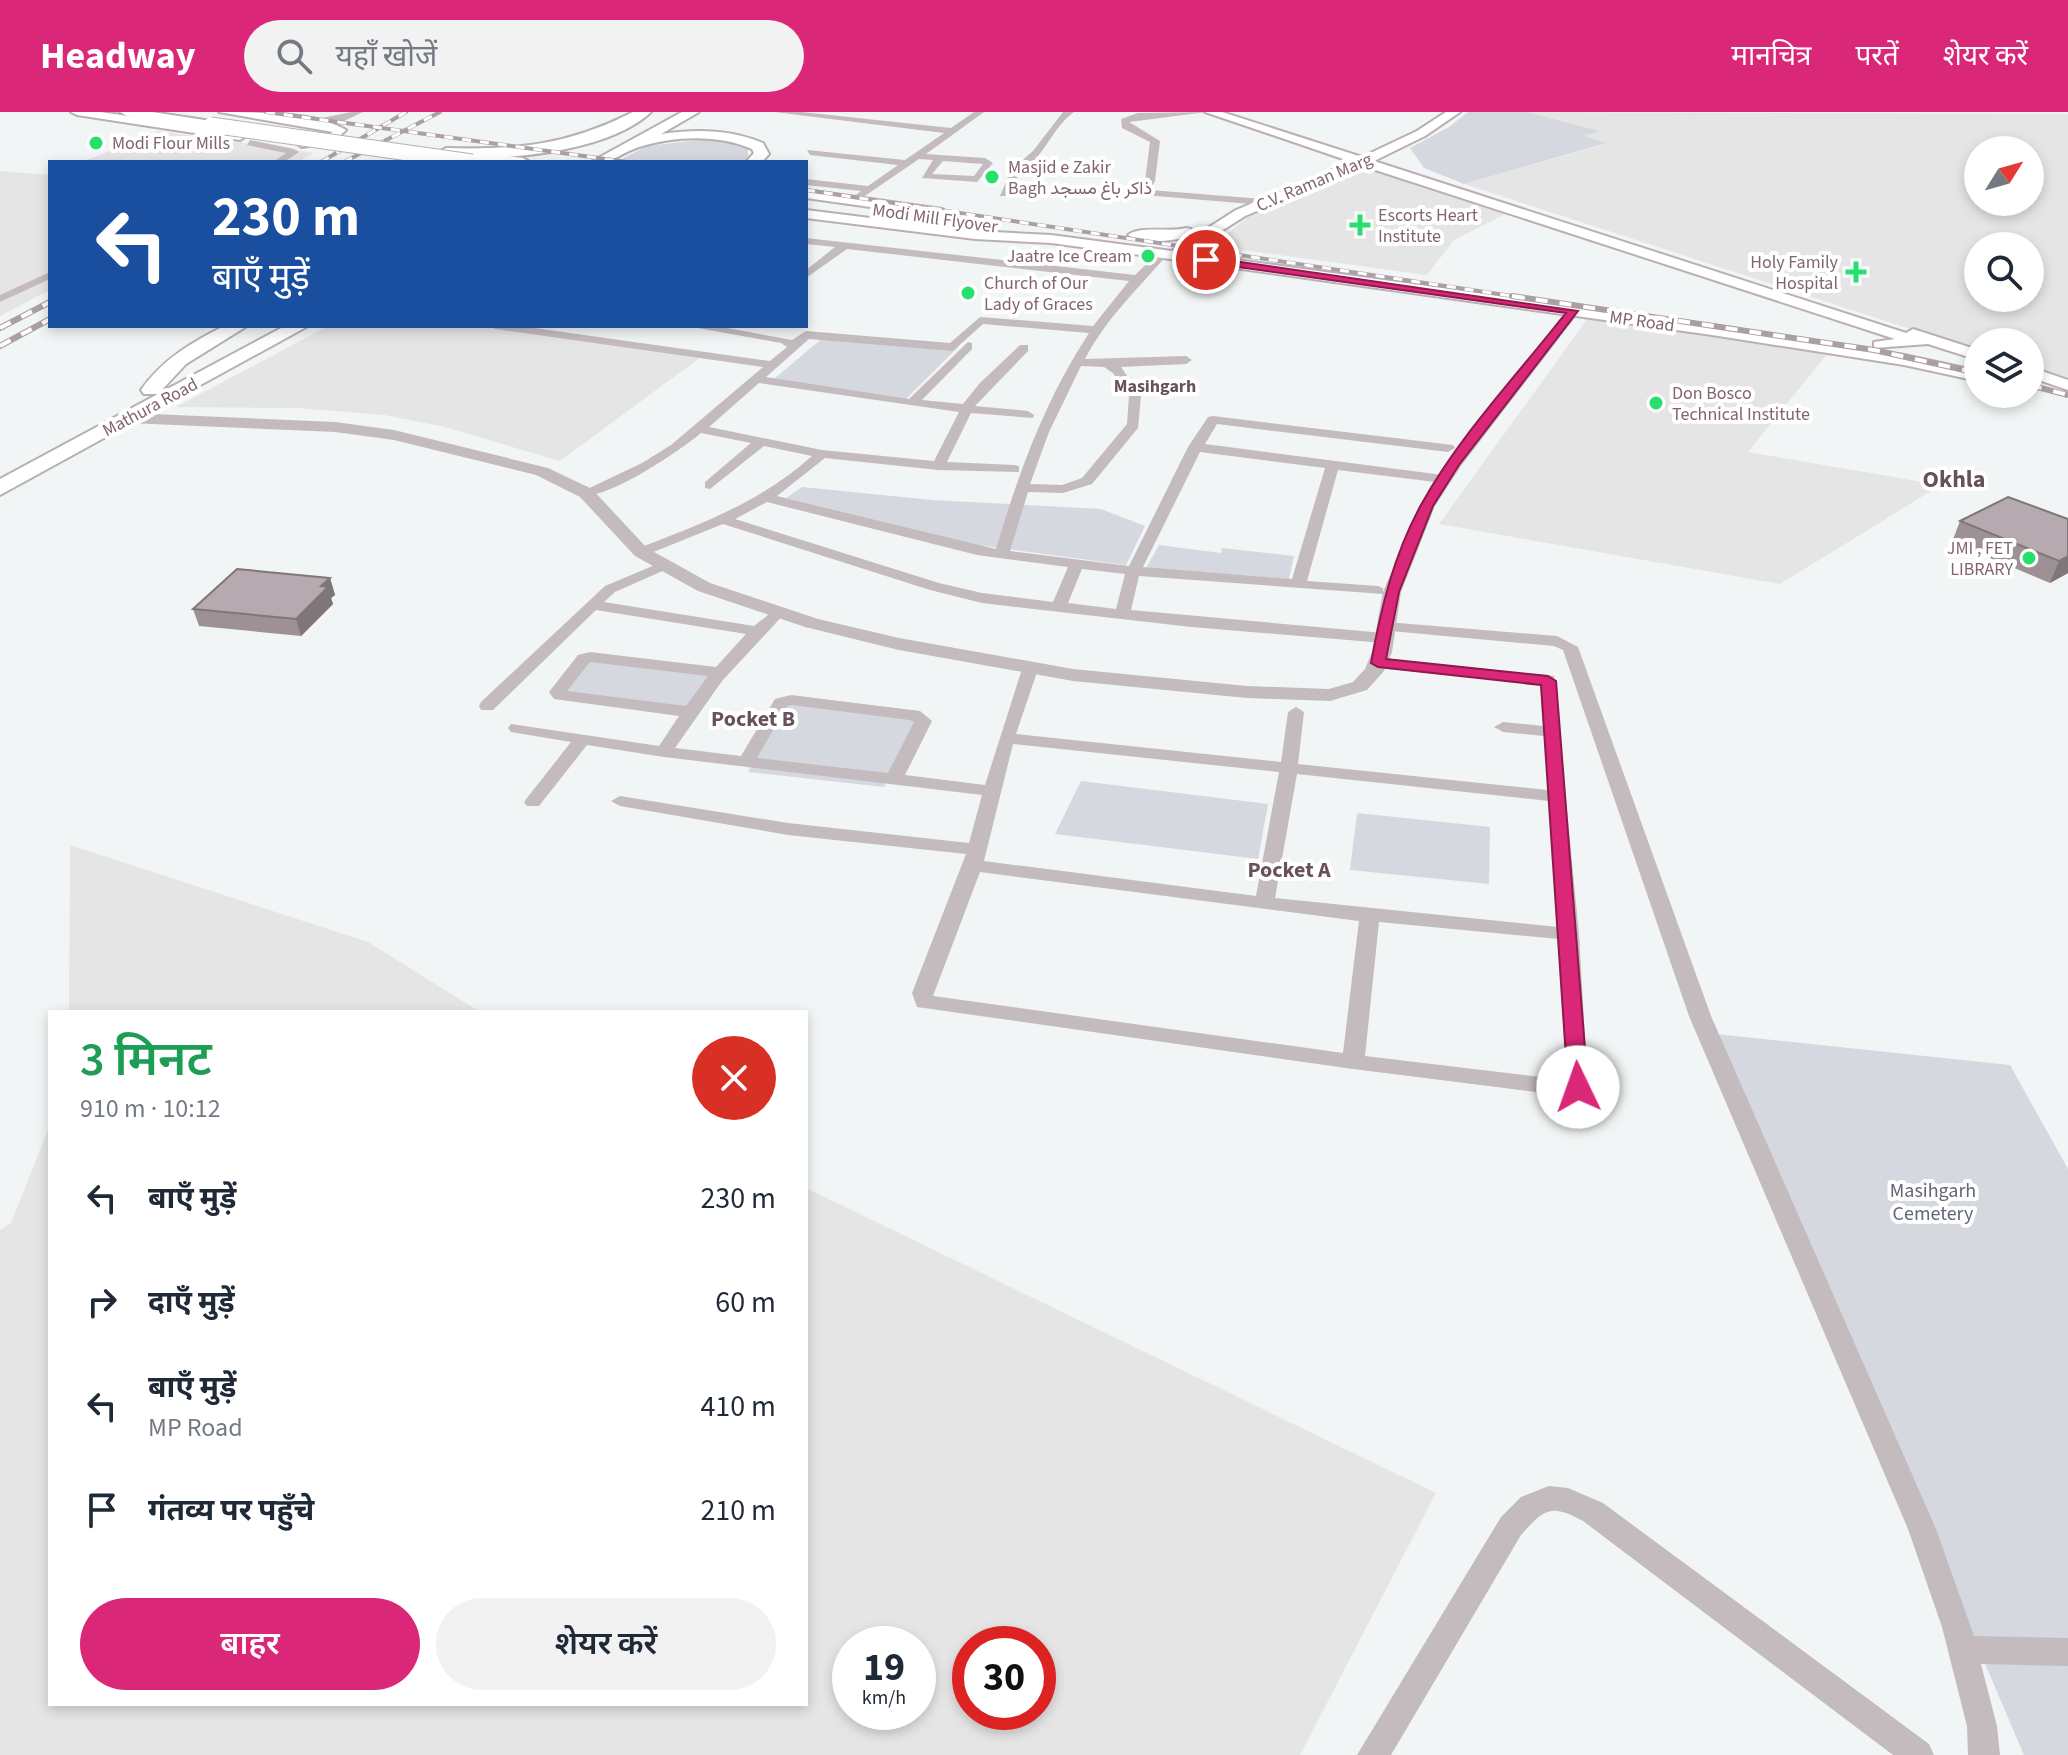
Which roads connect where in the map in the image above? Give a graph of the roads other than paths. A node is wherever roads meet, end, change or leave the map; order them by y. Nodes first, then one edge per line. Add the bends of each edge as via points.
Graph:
1 (77, 112) edge
2 (127, 112) edge
3 (178, 112) edge
4 (225, 112) edge
5 (337, 112) edge
6 (359, 112) edge
7 (644, 112) edge
8 (778, 112) edge
9 (918, 112) edge
10 (980, 112) edge
11 (994, 112) edge
12 (1058, 112) edge
13 (1070, 112) edge
14 (1203, 112) edge
15 (1211, 112) edge
16 (1228, 112) edge
17 (1431, 112) edge
18 (1454, 112) edge
19 (682, 114) edge
20 (833, 115) edge
21 (317, 121) junction
22 (898, 126) junction
23 (951, 131) junction
24 (250, 143) dead end
25 (633, 144) junction
26 (1369, 150) junction
27 (810, 152) dead end
28 (775, 154) edge
29 (421, 155) junction
30 (917, 156) junction
31 (451, 157) edge
32 (936, 158) junction
33 (281, 160) edge
34 (457, 160) edge
35 (494, 160) edge
36 (582, 160) edge
37 (603, 160) edge
38 (756, 160) edge
39 (907, 163) junction
40 (995, 170) junction
41 (1415, 171) junction
42 (808, 182) edge
43 (870, 189) junction
44 (1144, 192) junction
45 (808, 194) edge
46 (1244, 200) junction
47 (853, 201) junction
48 (1263, 202) junction
49 (808, 204) edge
50 (808, 214) edge
51 (957, 215) dead end
52 (999, 227) junction
53 (1203, 236) junction
54 (1058, 237) junction
55 (808, 241) edge
56 (844, 246) junction
57 (1175, 247) junction
58 (1257, 256) junction
59 (808, 273) edge
60 (48, 276) edge
61 (1134, 278) junction
62 (0, 299) edge
63 (1573, 311) junction
64 (1848, 318) junction
65 (234, 328) edge
66 (263, 328) edge
67 (295, 328) edge
68 (509, 328) edge
69 (735, 329) edge
70 (1095, 330) junction
71 (1822, 338) junction
72 (1923, 340) junction
73 (794, 345) junction
74 (1893, 345) junction
75 (968, 346) dead end
76 (1024, 348) dead end
77 (1964, 353) edge
78 (1186, 360) dead end
79 (1904, 360) junction
80 (1078, 362) junction
81 (1107, 364) junction
82 (773, 365) junction
83 (1964, 373) edge
84 (756, 379) junction
85 (2044, 380) edge
86 (2068, 388) edge
87 (151, 390) junction
88 (2044, 392) edge
89 (2068, 398) edge
90 (912, 403) junction
91 (967, 408) junction
92 (1028, 415) dead end
93 (129, 418) junction
94 (701, 429) junction
95 (1285, 429) junction
96 (761, 442) junction
97 (1195, 447) junction
98 (1448, 448) dead end
99 (822, 454) junction
100 (1270, 458) junction
101 (938, 466) junction
102 (1332, 467) junction
103 (1014, 469) dead end
104 (0, 470) edge
105 (1443, 479) junction
106 (710, 485) dead end
107 (0, 488) edge
108 (1020, 488) junction
109 (586, 493) junction
110 (767, 498) junction
111 (724, 520) junction
112 (641, 552) junction
113 (1002, 554) junction
114 (1077, 564) junction
115 (662, 566) junction
116 (1133, 571) junction
117 (1298, 584) junction
118 (1378, 591) dead end
119 (592, 605) junction
120 (1058, 608) junction
121 (778, 612) junction
122 (1121, 615) junction
123 (757, 631) junction
124 (1385, 632) junction
125 (1378, 663) junction
126 (1030, 669) junction
127 (721, 673) junction
128 (487, 706) dead end
129 (690, 712) junction
130 (1296, 712) dead end
131 (1503, 727) dead end
132 (517, 728) dead end
133 (1552, 732) junction
134 (583, 738) junction
135 (1006, 738) junction
136 (664, 752) junction
137 (746, 762) junction
138 (1289, 768) junction
139 (894, 780) junction
140 (992, 791) junction
141 (1556, 796) junction
142 (620, 801) dead end
143 (533, 802) dead end
144 (975, 858) junction
145 (1264, 903) junction
146 (1370, 915) junction
147 (1569, 934) junction
148 (1353, 1062) junction
149 (1963, 1650) junction
150 (2068, 1652) edge
151 (1373, 1755) edge
152 (1918, 1755) edge
153 (1984, 1755) edge

1 - 21 main road via 291,143 340,134
2 - 29 main road, bridge
3 - 31 main road
4 - 21 main road
5 - 21 street
6 - 21 street
7 - 31 highway via 596,137 560,148
8 - 20 street
9 - 22 street
10 - 23 street
11 - 32 street
12 - 40 street via 1012,167
13 - 44 street via 1014,172 1003,194
14 - 44 street via 1124,121 1155,141
15 - 26 main road
16 - 26 main road
17 - 26 main road, C.V. Raman Marg
18 - 26 main road, C.V. Raman Marg
19 - 25 highway
19 - 28 highway via 698,128 753,135
19 - 36 highway
20 - 22 street
22 - 23 street
23 - 30 street
24 - 33 street via 294,152
25 - 37 highway
25 - 38 highway via 701,135 742,139 762,150
26 - 41 main road
26 - 41 main road via 1405,162
26 - 46 main road, C.V. Raman Marg
26 - 48 main road, C.V. Raman Marg
26 - 64 main road
27 - 39 street
29 - 31 highway, bridge
29 - 34 main road, bridge
30 - 32 street
30 - 39 street
31 - 35 main road
32 - 40 street via 988,162
32 - 40 street via 925,176 977,179
39 - 43 street
41 - 72 main road
42 - 43 street
43 - 47 street
44 - 46 street
45 - 47 main road
46 - 48 street
46 - 57 main road, C.V. Raman Marg
47 - 51 main road
48 - 53 main road, C.V. Raman Marg
49 - 52 main road, Modi Mill Flyover
50 - 54 main road via 975,235
52 - 54 main road, Modi Mill Flyover
52 - 54 main road via 1037,226
53 - 57 main road, C.V. Raman Marg
53 - 58 main road via 1222,252
54 - 57 main road
54 - 57 main road via 1151,237
55 - 56 street
56 - 59 street
56 - 61 street
57 - 58 main road, MP Road
57 - 61 street
57 - 63 main road, MP Road
58 - 71 main road, MP Road
60 - 62 street
61 - 70 street
63 - 79 main road, MP Road
63 - 105 street
64 - 71 main road via 1871,334
64 - 72 main road
65 - 87 highway via 174,362
66 - 87 highway, Mathura Road
67 - 93 highway, Mathura Road
68 - 82 street
69 - 73 street
70 - 73 street via 980,320 953,347 806,335
70 - 80 street
71 - 74 main road, MP Road
72 - 74 main road, MP Road
72 - 77 main road
73 - 82 street
74 - 79 main road
75 - 90 street
76 - 91 street
78 - 81 street
79 - 83 main road, MP Road
80 - 81 street
80 - 108 street
81 - 108 street via 1133,390 1133,425 1087,481 1063,489
82 - 84 street
84 - 90 street
84 - 94 street
85 - 86 main road
87 - 104 highway, Mathura Road
88 - 89 main road
90 - 91 street
91 - 92 street
91 - 101 street
93 - 107 highway, Mathura Road
93 - 109 street via 271,422 394,435 542,471
94 - 96 street
94 - 109 street via 647,466
95 - 97 street via 1213,420
95 - 98 street
95 - 100 street
96 - 99 street
96 - 106 street
97 - 100 street
97 - 116 street
99 - 101 street
99 - 110 street
100 - 102 street
101 - 103 street
102 - 105 street
102 - 117 street
105 - 124 street via 1392,592
108 - 113 street
109 - 112 street
110 - 111 street
110 - 113 street
111 - 112 street
111 - 120 street via 935,587
112 - 115 street
113 - 114 street
114 - 116 street
114 - 120 street
115 - 119 street via 610,589
115 - 121 street via 704,587
116 - 117 street
116 - 122 street
117 - 118 street
119 - 123 street
119 - 128 street
120 - 122 street
121 - 123 street
121 - 126 street via 899,644
122 - 124 street
123 - 127 street
124 - 125 street
124 - 149 street via 1557,641 1570,647 1700,1016 1922,1529
125 - 126 street via 1360,686 1316,696
125 - 133 street via 1548,680
126 - 135 street
127 - 129 street
127 - 129 street via 590,657 557,692
129 - 136 street
130 - 138 street
131 - 133 street
132 - 134 street
133 - 141 street
134 - 136 street
134 - 143 street
135 - 138 street
135 - 140 street
136 - 137 street
137 - 139 street
137 - 139 street via 781,703 791,700 914,715 923,721
138 - 141 street
138 - 145 street
139 - 140 street
140 - 144 street
141 - 147 street
142 - 144 street
144 - 145 street
144 - 148 street via 922,993 926,1003
145 - 146 street
146 - 147 street
146 - 148 street
147 - 148 street via 1577,1089
149 - 150 street
149 - 153 street via 1986,1744
151 - 152 street via 1511,1526 1535,1501 1561,1496 1593,1512

